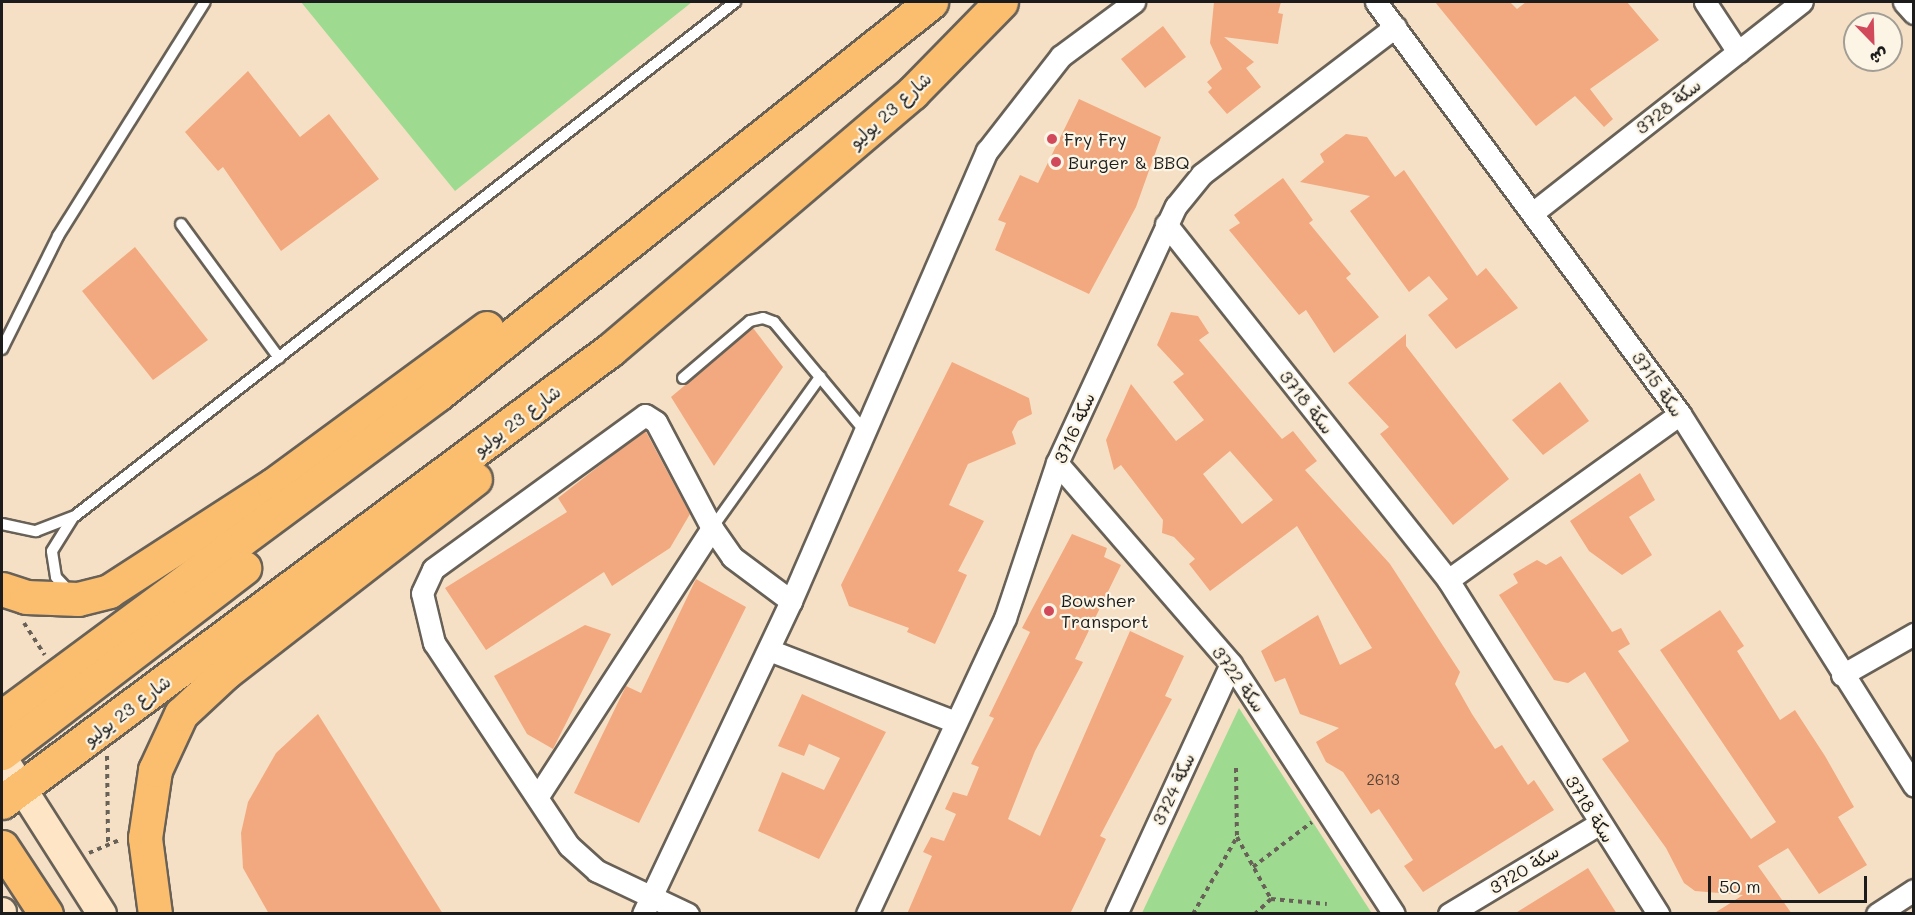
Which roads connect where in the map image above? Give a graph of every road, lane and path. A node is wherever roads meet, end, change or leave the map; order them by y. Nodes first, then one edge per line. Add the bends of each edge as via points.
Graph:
1 (205, 2) edge
2 (735, 2) edge
3 (931, 2) edge
4 (1002, 2) edge
5 (1134, 2) edge
6 (1376, 2) edge
7 (1705, 2) edge
8 (1802, 2) edge
9 (1904, 2) edge
10 (1914, 13) edge
11 (1395, 27) junction
12 (1738, 52) junction
13 (790, 119) junction
14 (1535, 211) junction
15 (181, 224) dead end
16 (1166, 224) junction
17 (2, 349) edge
18 (610, 350) junction
19 (279, 358) junction
20 (820, 377) junction
21 (683, 378) dead end
22 (1680, 414) junction
23 (863, 429) junction
24 (1057, 463) junction
25 (75, 516) junction
26 (2, 524) edge
27 (712, 528) junction
28 (1448, 580) junction
29 (2, 589) edge
30 (78, 599) junction
31 (791, 601) junction
32 (1914, 634) edge
33 (769, 650) junction
34 (1231, 664) junction
35 (1842, 675) junction
36 (2, 717) edge
37 (956, 722) junction
38 (1236, 768) dead end
39 (6, 772) edge
40 (1914, 786) edge
41 (538, 796) junction
42 (1317, 818) dead end
43 (1599, 824) junction
44 (1237, 837) junction
45 (2, 847) edge
46 (1253, 867) junction
47 (1914, 890) edge
48 (1271, 899) junction
49 (1327, 904) dead end
50 (648, 905) edge
51 (46, 914) edge
52 (102, 914) edge
53 (154, 914) edge
54 (688, 914) edge
55 (867, 914) edge
56 (1116, 914) edge
57 (1193, 914) edge
58 (1255, 914) edge
59 (1394, 914) edge
60 (1449, 914) edge
61 (1659, 914) edge
62 (1877, 914) edge

1 - 17 lane via 58,236
2 - 19 lane
3 - 13 main road
4 - 18 main road, شارع 23 يوليو via 912,93
5 - 23 street via 1061,56 987,151
6 - 11 street, سكة 3715
7 - 12 street
8 - 12 street, سكة 3728
9 - 10 street
11 - 14 street, سكة 3715
11 - 16 street, سكة 3716 via 1202,174
12 - 14 street, سكة 3728
13 - 30 main road via 576,263 263,492 146,570 109,591
13 - 36 main road via 335,472
13 - 39 main road via 444,415
14 - 22 street, سكة 3715
15 - 19 lane
16 - 24 street, سكة 3716
16 - 28 street, سكة 3718
18 - 39 main road, شارع 23 يوليو via 88,739
18 - 53 main road via 509,452 226,672 181,714 155,770 145,837
19 - 25 lane
20 - 21 lane via 774,322 763,318 750,321
20 - 23 lane
20 - 27 lane
22 - 28 street
22 - 35 street, سكة 3715
23 - 31 street
24 - 34 street, سكة 3722
24 - 37 street, سكة 3716 via 1005,618
25 - 26 lane via 36,531
25 - 30 lane via 58,538 51,564 56,577
27 - 31 street via 732,557
27 - 41 street
27 - 41 street via 656,422 645,415 433,568 422,593 434,643
28 - 43 street, سكة 3718
29 - 30 main road via 26,597
31 - 33 street
32 - 35 street
33 - 37 street
33 - 50 street
34 - 56 street, سكة 3724
34 - 59 street, سكة 3722
35 - 40 street, سكة 3715
37 - 55 street, سكة 3716
38 - 44 path
39 - 52 main road
41 - 50 street via 582,860
42 - 46 path
43 - 60 street, سكة 3720
43 - 61 street, سكة 3718
44 - 46 path
44 - 57 path
45 - 51 main road
46 - 48 path
47 - 62 street
48 - 49 path
48 - 58 path
50 - 54 street

